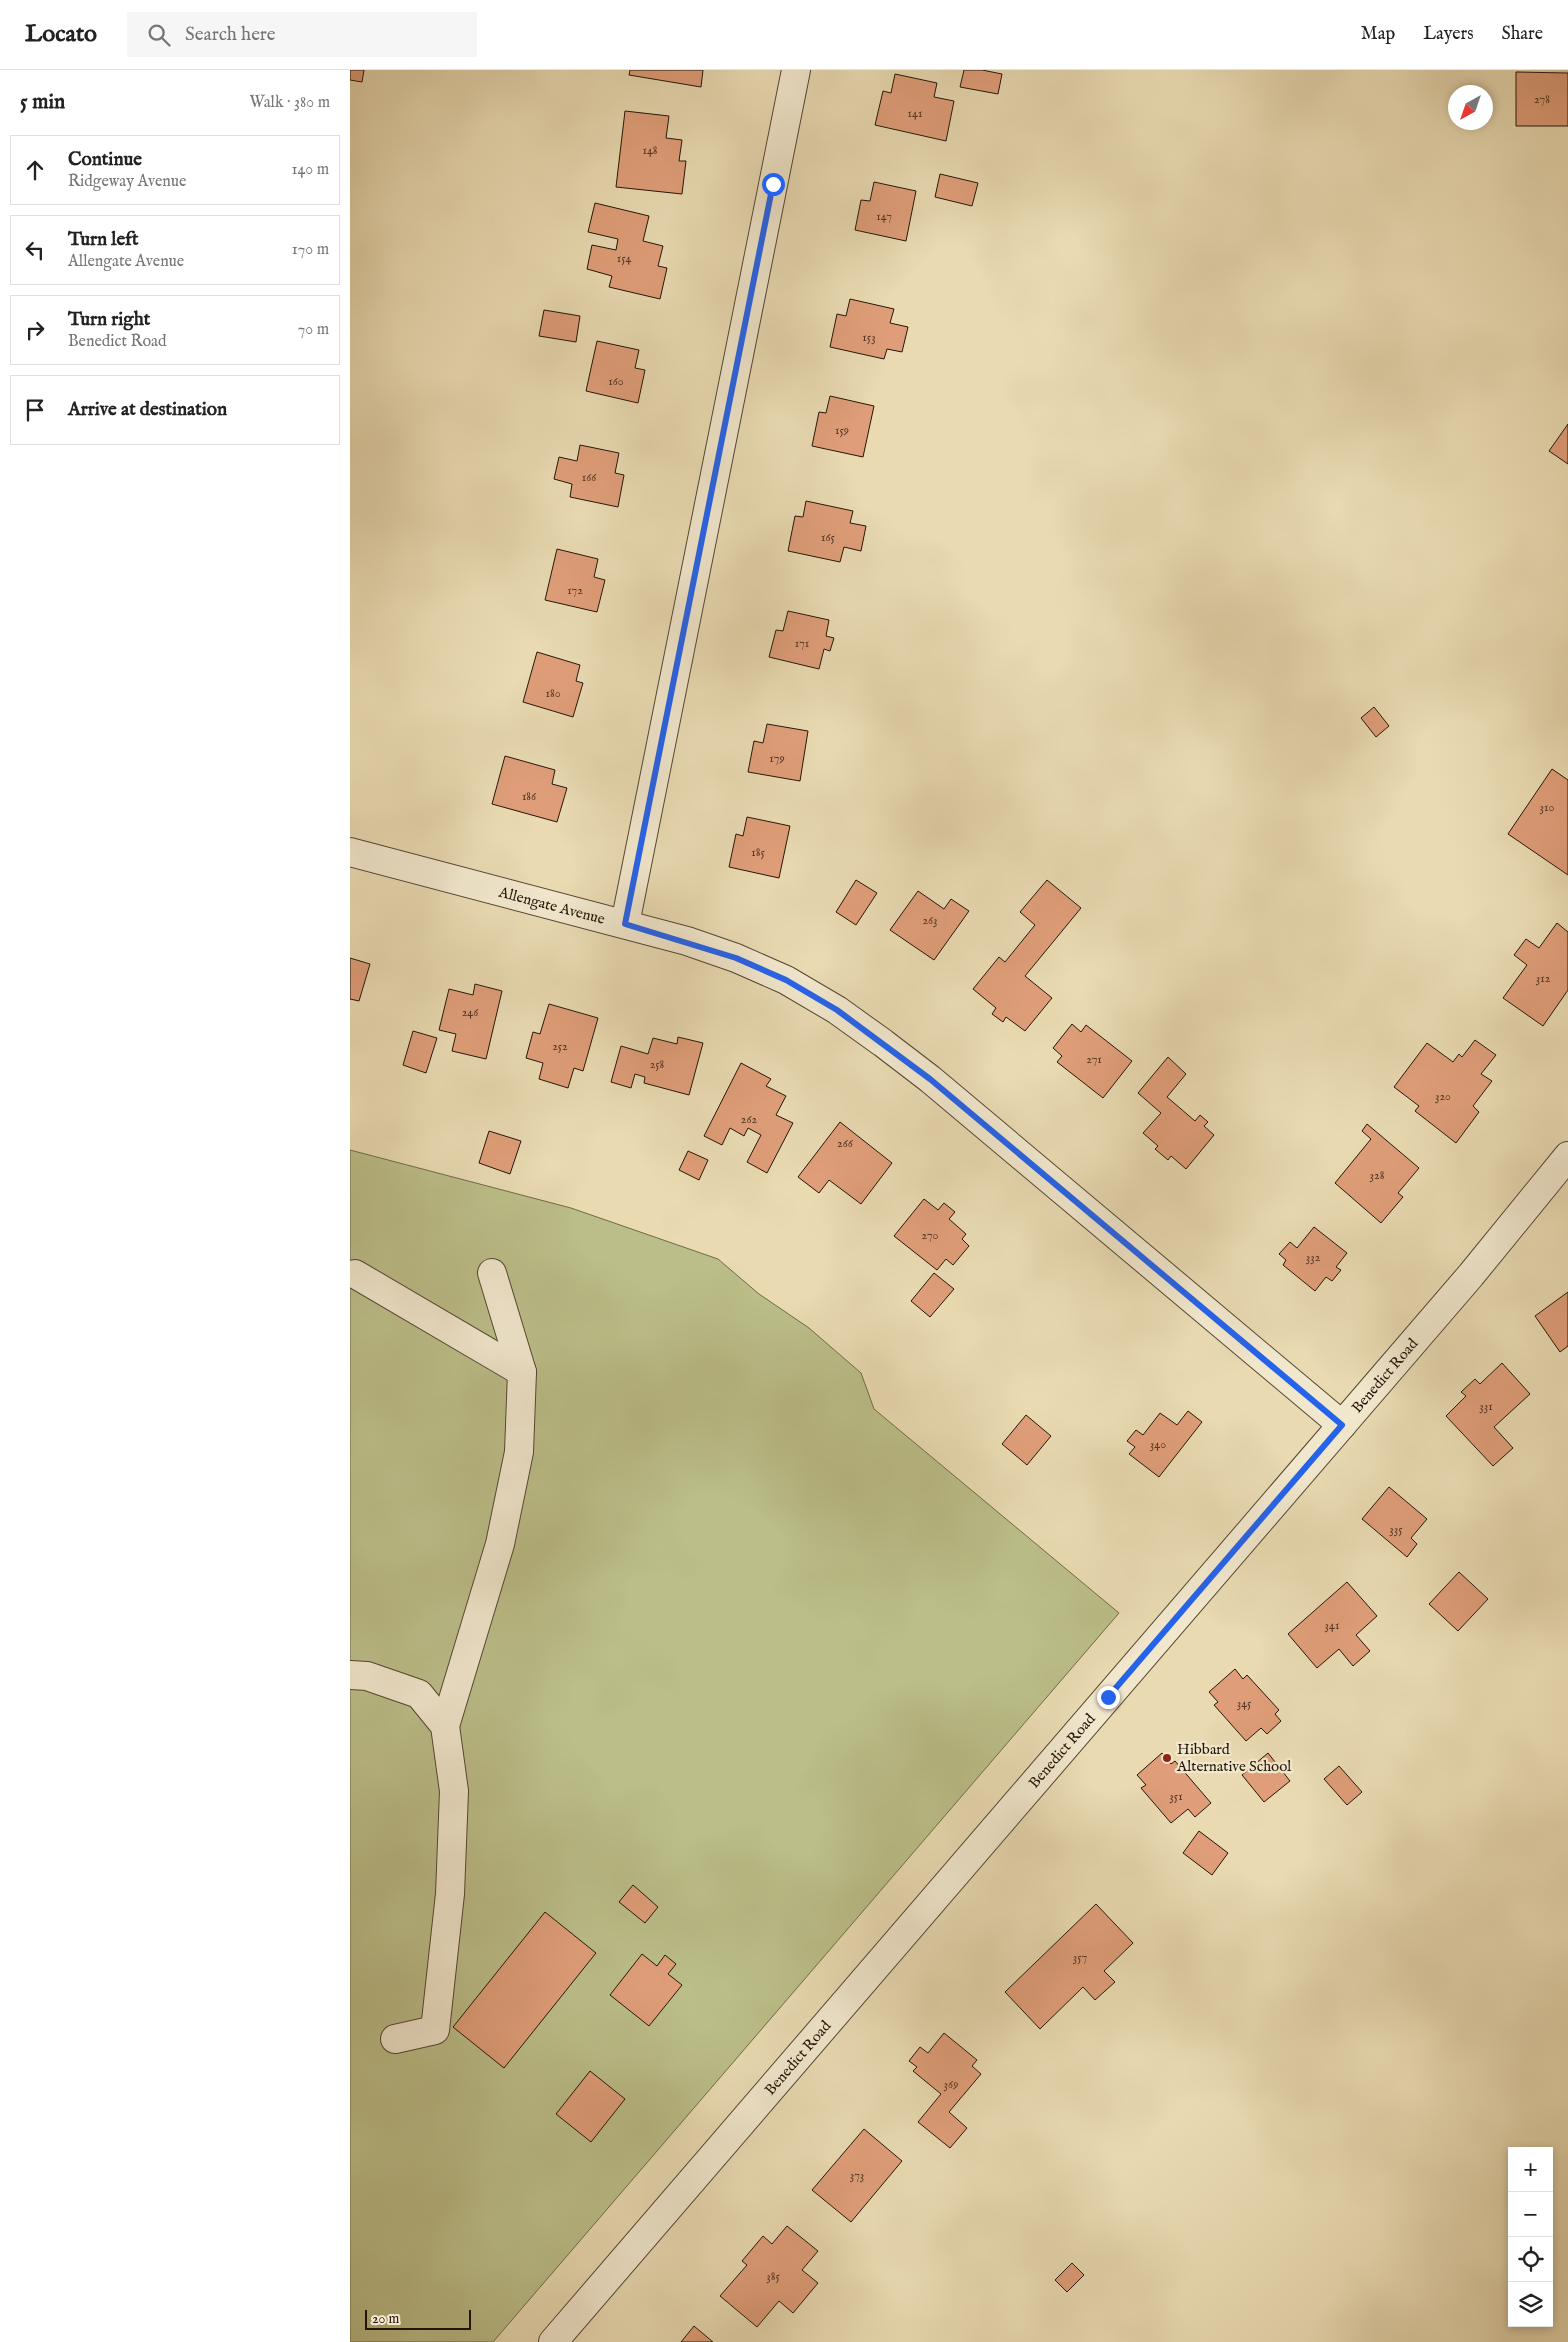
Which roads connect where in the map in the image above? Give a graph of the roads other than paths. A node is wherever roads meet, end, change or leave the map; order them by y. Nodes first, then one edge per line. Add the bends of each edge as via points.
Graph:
1 (796, 70) edge
2 (350, 852) edge
3 (625, 924) junction
4 (1568, 1156) edge
5 (492, 1273) dead end
6 (356, 1274) dead end
7 (522, 1372) junction
8 (1342, 1425) junction
9 (350, 1675) edge
10 (445, 1726) junction
11 (395, 2039) dead end
12 (553, 2342) edge

1 - 3 street
2 - 3 street, Allengate Avenue
3 - 8 street, Allengate Avenue via 736,958 786,980 837,1010 930,1079
4 - 8 street, Benedict Road
5 - 7 street
6 - 7 street
7 - 10 street via 519,1452 502,1535
8 - 12 street, Benedict Road
9 - 10 street via 367,1676 419,1694
10 - 11 street via 454,1791 450,1894 435,2030

